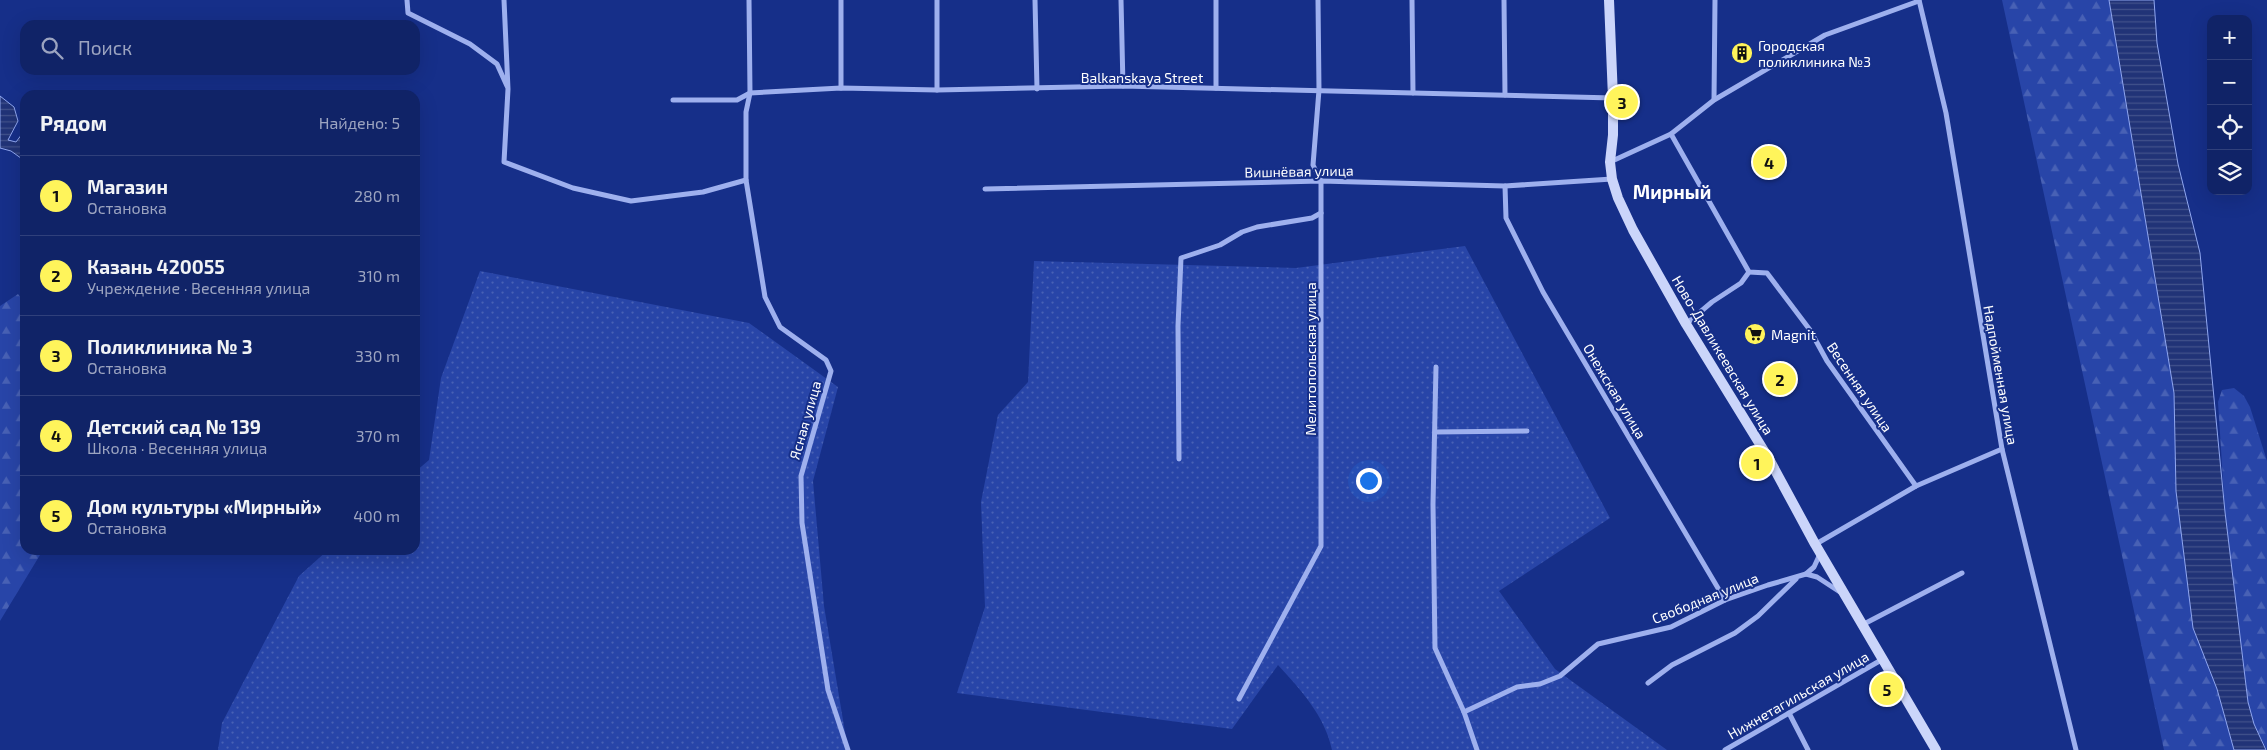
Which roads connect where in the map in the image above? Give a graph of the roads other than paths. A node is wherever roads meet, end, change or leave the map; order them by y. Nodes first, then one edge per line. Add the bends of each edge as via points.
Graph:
1 (407, 0) edge
2 (504, 0) edge
3 (749, 0) edge
4 (841, 0) edge
5 (938, 0) edge
6 (1035, 0) edge
7 (1121, 0) edge
8 (1216, 0) edge
9 (1318, 0) edge
10 (1412, 0) edge
11 (1504, 0) edge
12 (1609, 0) edge
13 (1715, 0) edge
14 (1919, 1) edge
15 (1123, 86) junction
16 (841, 88) junction
17 (1216, 88) junction
18 (508, 89) junction
19 (1037, 89) junction
20 (937, 90) junction
21 (1319, 90) junction
22 (750, 93) junction
23 (1413, 93) junction
24 (1505, 95) junction
25 (1613, 98) junction
26 (674, 100) dead end
27 (1714, 100) junction
28 (1671, 134) junction
29 (1610, 162) junction
30 (1612, 179) junction
31 (746, 180) junction
32 (1321, 181) junction
33 (1505, 186) junction
34 (985, 189) dead end
35 (1321, 213) junction
36 (1749, 272) junction
37 (1686, 324) junction
38 (1436, 367) dead end
39 (1435, 432) junction
40 (1527, 432) dead end
41 (2002, 449) junction
42 (1179, 459) dead end
43 (1916, 486) junction
44 (1818, 549) junction
45 (1962, 573) dead end
46 (1806, 574) junction
47 (1796, 578) junction
48 (1846, 596) junction
49 (1726, 600) junction
50 (1862, 625) junction
51 (1883, 659) junction
52 (1648, 683) dead end
53 (1239, 699) dead end
54 (1464, 712) junction
55 (1788, 713) junction
56 (848, 750) edge
57 (1477, 750) edge
58 (1725, 750) edge
59 (1808, 750) edge
60 (1936, 750) edge
61 (2076, 750) edge

1 - 18 street via 408,12 470,44 497,64
2 - 18 street
3 - 22 street, Ясная улица
4 - 16 street
5 - 20 street
6 - 19 street
7 - 15 street
8 - 17 street
9 - 21 street, Мелитопольская улица
10 - 23 street
11 - 24 street
12 - 25 street, Ново-Давликеевская улица
13 - 27 street
14 - 27 street via 1825,35
14 - 41 street, Надпойменная улица via 1946,113
15 - 17 street, Balkanskaya Street
15 - 19 street, Balkanskaya Street
16 - 20 street, Balkanskaya Street
16 - 22 street, Balkanskaya Street
17 - 21 street, Balkanskaya Street
18 - 31 street via 504,162 573,188 631,200 703,192
19 - 20 street, Balkanskaya Street
21 - 23 street, Balkanskaya Street
21 - 32 street, Мелитопольская улица via 1313,165
22 - 26 street, Balkanskaya Street via 737,100
22 - 31 street, Ясная улица via 746,112
23 - 24 street, Balkanskaya Street
24 - 25 street, Balkanskaya Street
25 - 29 street, Ново-Давликеевская улица
27 - 28 street
28 - 29 street
28 - 36 street
29 - 30 street, Ново-Давликеевская улица
30 - 33 street, Вишнёвая улица
30 - 37 street, Ново-Давликеевская улица via 1634,230
31 - 56 street, Ясная улица via 765,297 780,327 826,360 831,371 801,476 802,523 828,690
32 - 33 street, Вишнёвая улица
32 - 34 street, Вишнёвая улица
32 - 35 street, Мелитопольская улица
33 - 49 street, Онежская улица via 1506,218 1543,292
35 - 42 street via 1312,218 1257,227 1220,245 1181,258
35 - 53 street, Мелитопольская улица via 1321,546
36 - 37 street via 1741,283
36 - 43 street, Весенняя улица via 1767,273 1810,330 1827,362
37 - 44 street, Ново-Давликеевская улица via 1761,445
38 - 39 street
39 - 40 street
39 - 54 street via 1434,648
41 - 43 street
41 - 61 street, Надпойменная улица
43 - 44 street
44 - 46 street via 1814,567
44 - 48 street, Ново-Давликеевская улица
45 - 50 street
46 - 47 street, Свободная улица
46 - 48 street via 1828,582
47 - 49 street, Свободная улица
47 - 52 street via 1758,616 1735,633 1672,665
48 - 50 street, Ново-Давликеевская улица
49 - 54 street, Свободная улица via 1670,627 1598,644 1560,676 1540,684 1517,687
50 - 51 street, Ново-Давликеевская улица
51 - 55 street, Нижнетагильская улица
51 - 60 street, Ново-Давликеевская улица
54 - 57 street
55 - 58 street, Нижнетагильская улица
55 - 59 street

